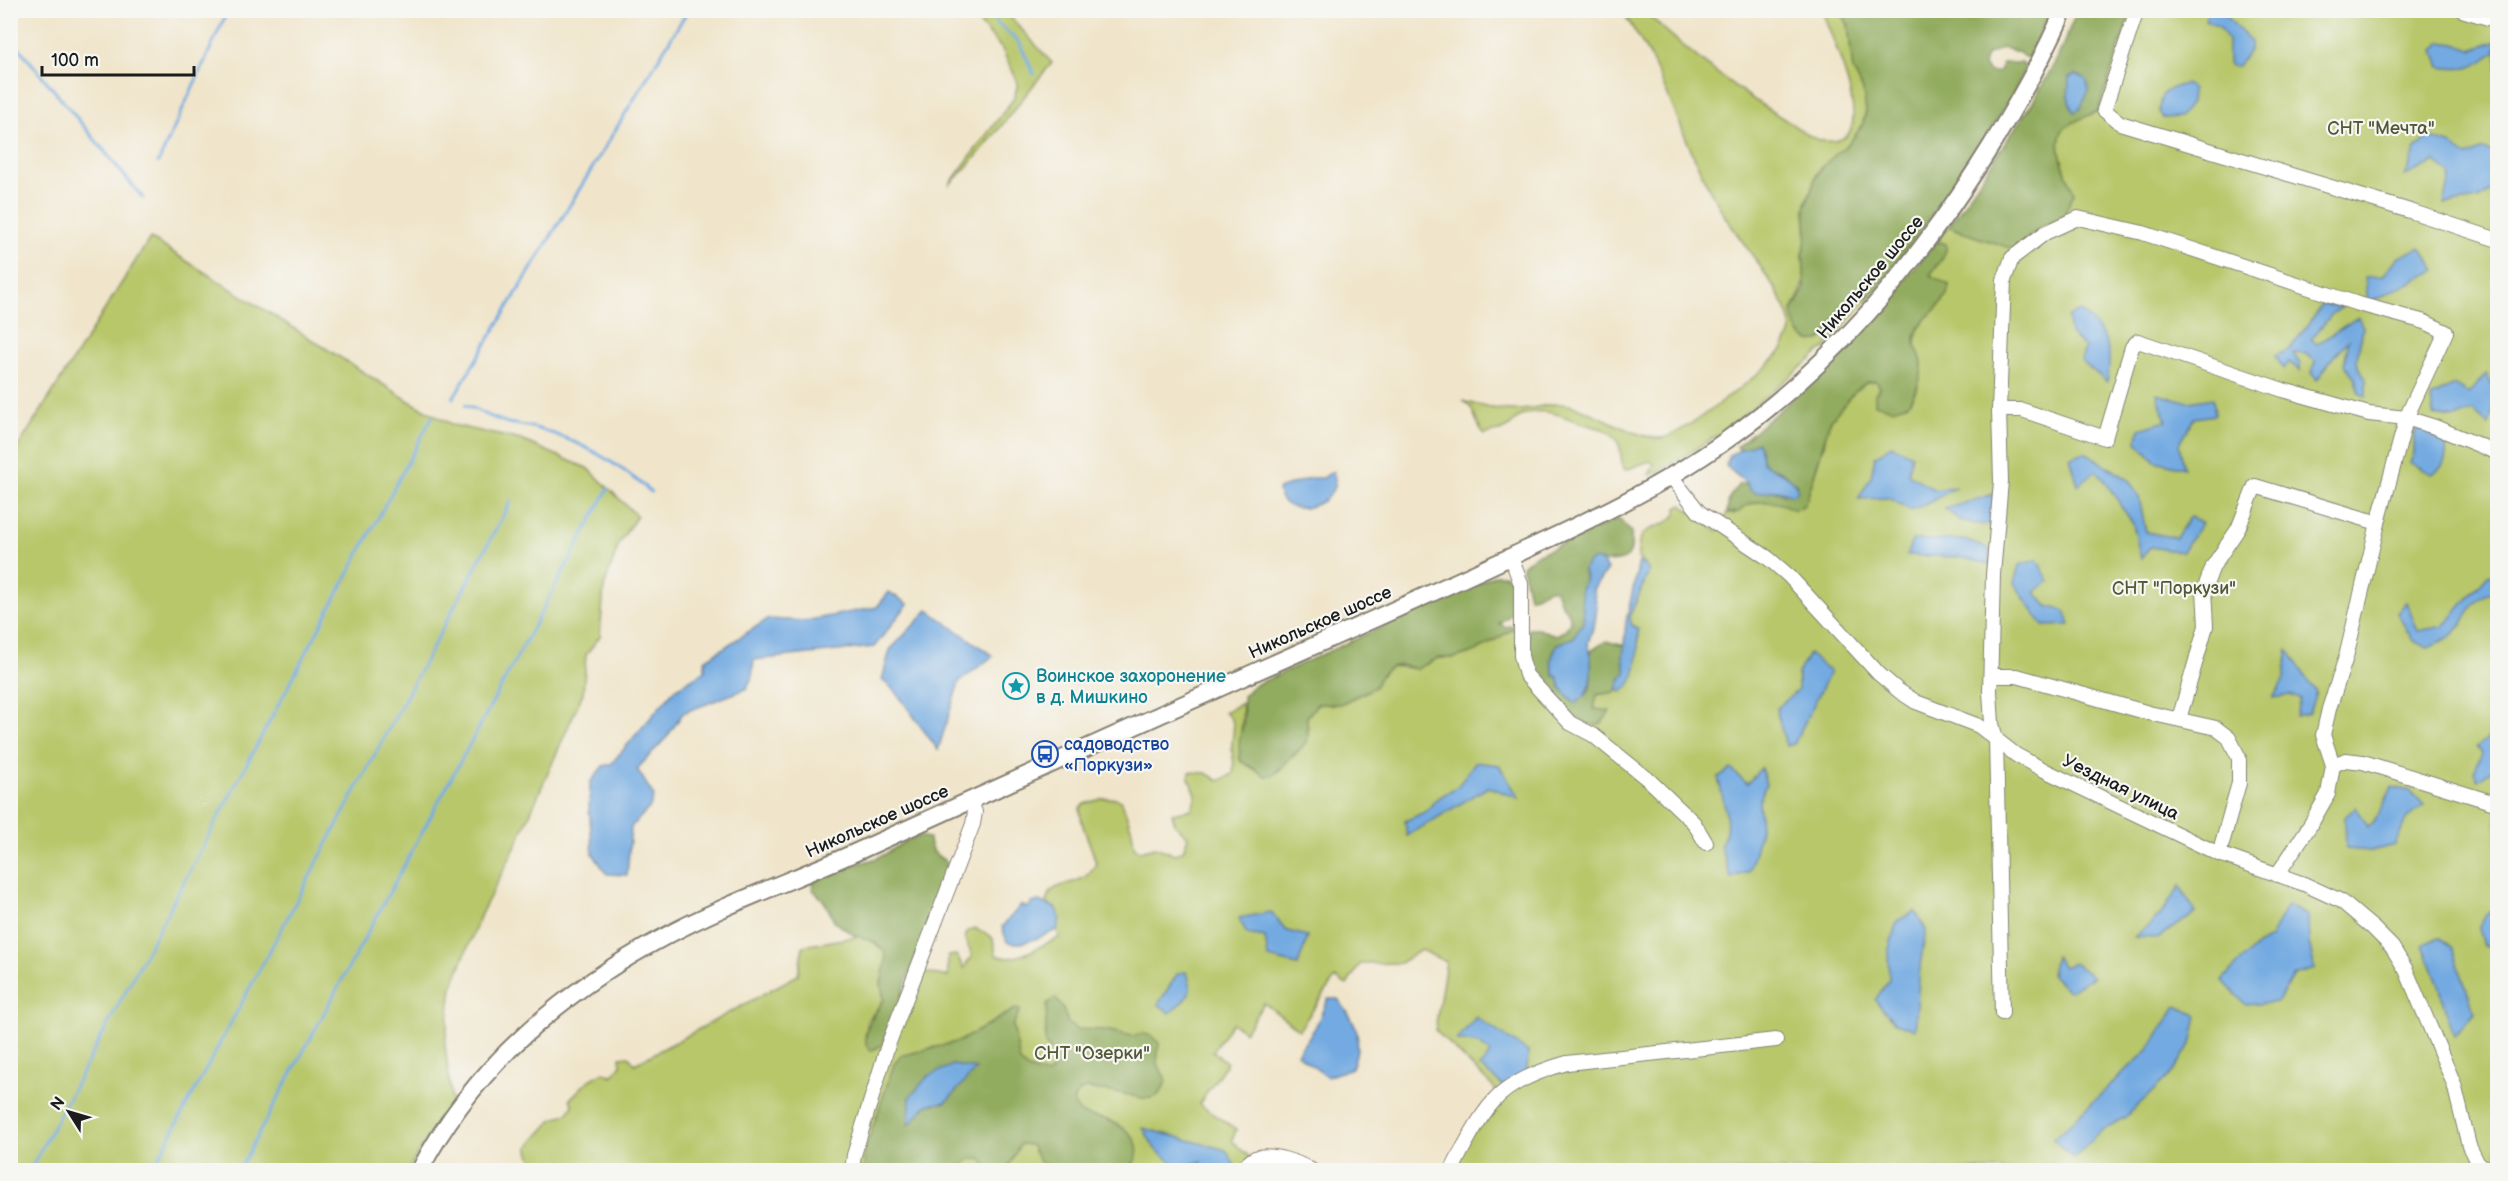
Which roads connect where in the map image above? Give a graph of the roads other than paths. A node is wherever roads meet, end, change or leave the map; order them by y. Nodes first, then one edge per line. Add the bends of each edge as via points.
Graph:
1 (2064, 10) edge
2 (2138, 10) edge
3 (2462, 10) edge
4 (2498, 21) edge
5 (2498, 240) edge
6 (1999, 410) junction
7 (2406, 418) junction
8 (2498, 453) edge
9 (1671, 476) junction
10 (2378, 523) junction
11 (1511, 557) junction
12 (1992, 676) junction
13 (2179, 719) junction
14 (1996, 739) junction
15 (2333, 765) junction
16 (970, 801) junction
17 (2498, 804) edge
18 (1706, 843) dead end
19 (2219, 854) junction
20 (2277, 875) junction
21 (2002, 1012) dead end
22 (1776, 1040) dead end
23 (2480, 1168) edge
24 (2498, 1169) edge
25 (420, 1170) edge
26 (852, 1170) edge
27 (1240, 1170) edge
28 (1311, 1170) edge
29 (1452, 1170) edge

1 - 9 main road, Никольское шоссе via 2015,109 1895,283 1834,351 1778,401
2 - 5 street via 2104,110 2120,123
3 - 4 street
6 - 7 street via 2022,410 2105,438 2132,347 2138,341 2283,390 2369,414
6 - 7 street via 2004,280 2012,258 2045,233 2078,218 2144,233 2446,332
6 - 12 street via 2001,481 1993,575
7 - 8 street
7 - 10 street
9 - 11 main road, Никольское шоссе
9 - 14 street, Уездная улица via 1699,512 1789,576 1899,691 1916,702 1980,726
10 - 13 street via 2255,486 2238,528 2213,566 2204,590 2206,626
10 - 15 street via 2346,657 2322,735
11 - 16 main road, Никольское шоссе
11 - 18 street via 1521,584 1521,656 1526,675 1570,723 1593,735 1650,781 1694,823
12 - 13 street via 2017,676
12 - 14 street via 1992,724
13 - 19 street via 2216,728 2229,738 2239,758 2239,783
14 - 19 street, Уездная улица via 2044,770
14 - 21 street
15 - 17 street via 2346,760 2363,762
15 - 20 street via 2328,794
16 - 25 main road, Никольское шоссе via 677,930 588,982 545,1016 494,1067 432,1146
16 - 26 street via 975,812 973,824 888,1045
19 - 20 street, Уездная улица
20 - 23 street, Уездная улица via 2341,901 2392,947 2406,969 2454,1084 2469,1146
22 - 29 street via 1544,1069 1510,1087 1492,1102
23 - 24 street
27 - 28 street via 1256,1158 1300,1164

